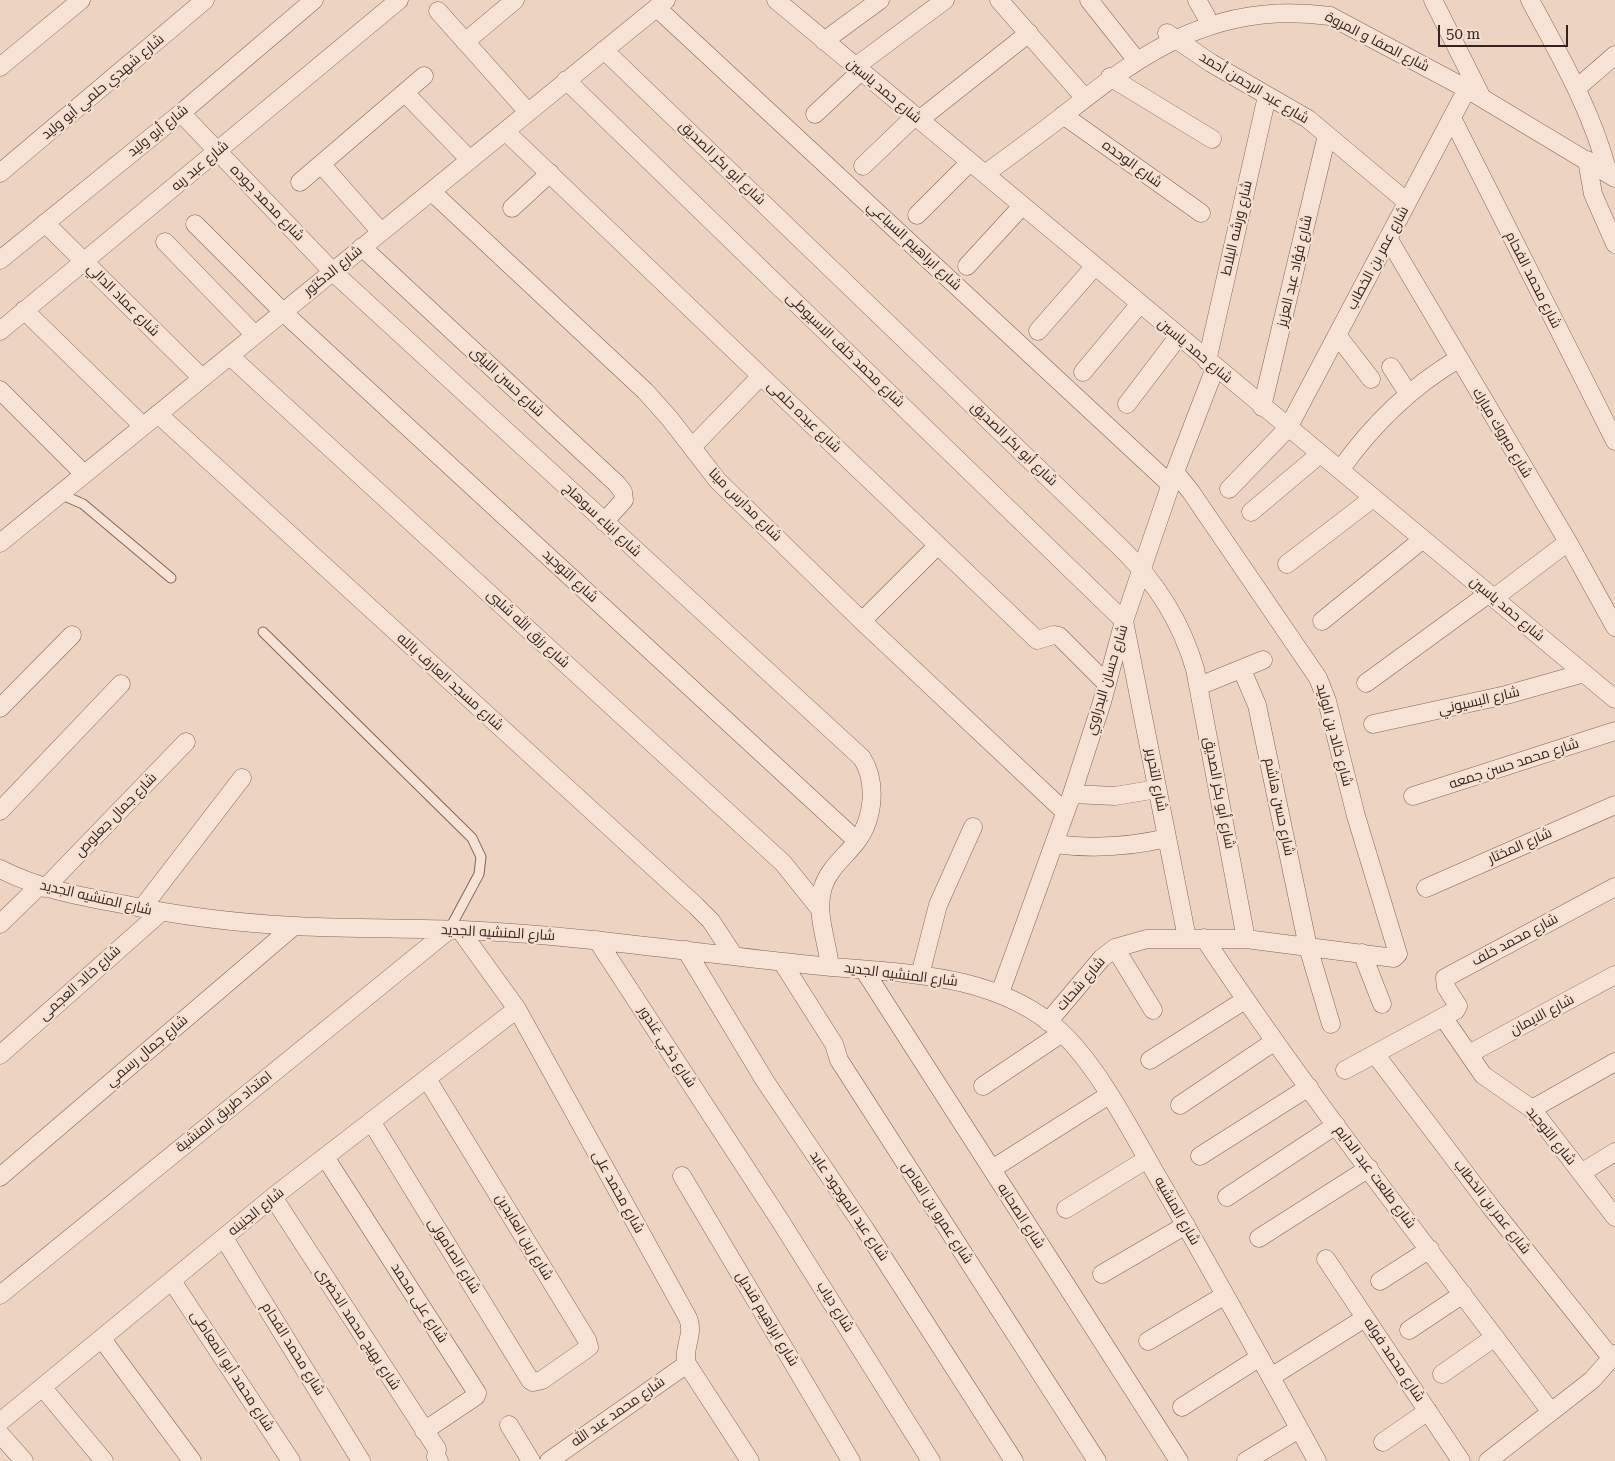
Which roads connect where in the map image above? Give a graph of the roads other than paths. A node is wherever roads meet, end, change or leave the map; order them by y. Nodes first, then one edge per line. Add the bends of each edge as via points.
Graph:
1 (81, 0) edge
2 (205, 0) edge
3 (314, 0) edge
4 (399, 0) edge
5 (515, 0) edge
6 (777, 0) edge
7 (880, 0) edge
8 (946, 0) edge
9 (999, 0) edge
10 (1088, 0) edge
11 (1197, 0) edge
12 (1433, 0) edge
13 (1530, 0) edge
14 (1268, 3) edge
15 (662, 4) edge
16 (438, 11) dead end
17 (1206, 16) junction
18 (1029, 33) junction
19 (1167, 33) junction
20 (824, 41) junction
21 (465, 42) junction
22 (604, 50) junction
23 (1615, 54) edge
24 (1134, 57) junction
25 (0, 68) edge
26 (858, 69) junction
27 (424, 76) dead end
28 (1110, 76) junction
29 (566, 80) junction
30 (1577, 88) junction
31 (405, 93) junction
32 (1474, 93) junction
33 (1267, 96) junction
34 (1084, 97) junction
35 (528, 112) junction
36 (181, 113) junction
37 (815, 114) dead end
38 (1063, 115) junction
39 (917, 118) junction
40 (1452, 118) junction
41 (505, 131) junction
42 (1327, 135) junction
43 (1212, 139) dead end
44 (218, 152) junction
45 (470, 160) junction
46 (1587, 160) junction
47 (970, 162) junction
48 (321, 164) junction
49 (863, 166) dead end
50 (0, 173) edge
51 (550, 173) junction
52 (985, 174) junction
53 (1611, 175) edge
54 (300, 182) dead end
55 (432, 192) junction
56 (1407, 202) junction
57 (1022, 206) junction
58 (512, 208) dead end
59 (1201, 213) dead end
60 (917, 215) dead end
61 (45, 223) junction
62 (195, 224) dead end
63 (381, 232) junction
64 (1388, 238) junction
65 (165, 242) dead end
66 (1615, 244) edge
67 (362, 247) junction
68 (0, 260) edge
69 (84, 262) junction
70 (967, 266) dead end
71 (1094, 267) junction
72 (332, 271) junction
73 (1139, 305) junction
74 (24, 310) junction
75 (282, 312) junction
76 (0, 331) edge
77 (1038, 331) dead end
78 (255, 335) junction
79 (1337, 335) junction
80 (1178, 337) junction
81 (230, 356) junction
82 (1458, 359) junction
83 (1211, 364) junction
84 (1392, 367) dead end
85 (1083, 372) dead end
86 (761, 376) junction
87 (202, 378) junction
88 (1371, 379) dead end
89 (0, 390) edge
90 (1408, 393) junction
91 (1127, 404) dead end
92 (1262, 406) junction
93 (158, 414) junction
94 (143, 426) junction
95 (1288, 428) junction
96 (1615, 441) edge
97 (692, 447) junction
98 (1320, 454) junction
99 (1340, 470) junction
100 (84, 474) junction
101 (1173, 478) junction
102 (1229, 489) dead end
103 (60, 494) junction
104 (1373, 498) junction
105 (1251, 512) dead end
106 (604, 522) junction
107 (1423, 539) junction
108 (1568, 542) junction
109 (0, 543) edge
110 (938, 544) junction
111 (1287, 564) dead end
112 (1142, 570) junction
113 (171, 578) dead end
114 (1491, 596) junction
115 (1322, 620) dead end
116 (862, 621) junction
117 (1124, 621) junction
118 (1615, 627) edge
119 (263, 632) dead end
120 (72, 634) dead end
121 (1263, 660) dead end
122 (1242, 670) junction
123 (1584, 673) junction
124 (1366, 682) dead end
125 (121, 684) dead end
126 (1106, 684) junction
127 (1199, 686) junction
128 (1612, 694) edge
129 (0, 708) edge
130 (1373, 724) dead end
131 (1615, 731) edge
132 (186, 742) dead end
133 (242, 778) dead end
134 (1157, 789) junction
135 (1072, 794) junction
136 (1413, 796) dead end
137 (1615, 804) edge
138 (0, 811) edge
139 (1065, 812) junction
140 (973, 827) dead end
141 (1167, 838) junction
142 (858, 841) junction
143 (1054, 844) junction
144 (0, 869) edge
145 (42, 887) junction
146 (1615, 887) edge
147 (1426, 888) dead end
148 (142, 908) junction
149 (820, 909) junction
150 (161, 912) junction
151 (0, 924) edge
152 (294, 926) junction
153 (454, 930) junction
154 (1195, 938) junction
155 (1246, 939) junction
156 (597, 940) junction
157 (1308, 947) junction
158 (1116, 948) junction
159 (686, 950) junction
160 (1362, 954) junction
161 (734, 956) junction
162 (782, 962) junction
163 (830, 966) junction
164 (864, 970) junction
165 (920, 975) junction
166 (1615, 975) edge
167 (1000, 993) junction
168 (1245, 1000) junction
169 (1382, 1004) dead end
170 (517, 1009) junction
171 (1153, 1010) dead end
172 (1444, 1017) junction
173 (1331, 1024) dead end
174 (1055, 1027) junction
175 (1275, 1041) junction
176 (1375, 1054) junction
177 (1469, 1054) junction
178 (0, 1055) edge
179 (1150, 1060) dead end
180 (1615, 1062) edge
181 (1345, 1070) dead end
182 (427, 1078) junction
183 (983, 1086) dead end
184 (1309, 1087) junction
185 (1109, 1095) junction
186 (1180, 1105) dead end
187 (1532, 1109) junction
188 (371, 1121) junction
189 (1336, 1125) junction
190 (1615, 1152) edge
191 (736, 1155) joint
192 (1200, 1156) dead end
193 (326, 1157) junction
194 (1147, 1159) junction
195 (1369, 1168) junction
196 (992, 1169) junction
197 (1581, 1173) junction
198 (0, 1176) edge
199 (682, 1176) dead end
200 (273, 1197) junction
201 (1227, 1197) dead end
202 (1066, 1209) dead end
203 (1615, 1217) edge
204 (1186, 1225) junction
205 (224, 1238) junction
206 (1259, 1238) dead end
207 (1430, 1249) junction
208 (1326, 1259) dead end
209 (1102, 1274) dead end
210 (172, 1281) junction
211 (1380, 1281) dead end
212 (1463, 1294) junction
213 (0, 1295) edge
214 (1225, 1295) junction
215 (1365, 1318) junction
216 (1409, 1330) dead end
217 (1495, 1337) junction
218 (102, 1339) junction
219 (1148, 1341) dead end
220 (1614, 1356) edge
221 (1260, 1357) junction
222 (687, 1364) junction
223 (1442, 1374) dead end
224 (1271, 1377) junction
225 (542, 1380) joint
226 (43, 1388) junction
227 (1182, 1407) dead end
228 (1428, 1411) junction
229 (1551, 1412) junction
230 (0, 1422) edge
231 (509, 1425) dead end
232 (1300, 1429) junction
233 (424, 1430) junction
234 (0, 1434) edge
235 (1383, 1442) dead end
236 (436, 1460) edge
237 (24, 1461) edge
238 (104, 1461) edge
239 (192, 1461) edge
240 (291, 1461) edge
241 (361, 1461) edge
242 (531, 1461) edge
243 (549, 1461) edge
244 (750, 1461) edge
245 (852, 1461) edge
246 (931, 1461) edge
247 (1014, 1461) edge
248 (1097, 1461) edge
249 (1179, 1461) edge
250 (1246, 1461) edge
251 (1317, 1461) edge
252 (1462, 1461) edge
253 (1488, 1461) edge

1 - 25 street
2 - 50 street, شارع شهدي حلمي أبو وليد
3 - 36 street, شارع أبو وليد
4 - 44 street, شارع عبد ربه
5 - 21 street
6 - 20 street, شارع حمد ياسين
7 - 20 street
8 - 26 street
9 - 18 street
10 - 24 street
11 - 17 street
12 - 32 street
13 - 30 street
14 - 17 street, شارع الصفا و المروة
14 - 32 street, شارع الصفا و المروة via 1310,9 1330,16
15 - 22 street, شارع الدكتور
15 - 101 street, شارع ابراهيم السباعي
16 - 21 street
17 - 19 street, شارع الصفا و المروة
18 - 34 street
18 - 39 street
19 - 24 street, شارع الصفا و المروة
19 - 33 street, شارع عبد الرحمن أحمد
20 - 26 street, شارع حمد ياسين
21 - 35 street
22 - 29 street, شارع الدكتور
22 - 112 street, شارع أبو بكر الصديق
23 - 30 street
24 - 28 street, شارع الصفا و المروة
26 - 37 street
26 - 39 street, شارع حمد ياسين
27 - 31 street
28 - 34 street, شارع الصفا و المروة
28 - 43 street
29 - 35 street, شارع الدكتور
29 - 117 street, شارع محمد خلف الاسيوطى
30 - 53 street
31 - 45 street
31 - 48 street
32 - 40 street, شارع عمر بن الخطاب
32 - 46 street, شارع الصفا و المروة
33 - 42 street, شارع عبد الرحمن أحمد via 1302,115
33 - 83 street, شارع ورشه البلاط
34 - 38 street, شارع الصفا و المروة
35 - 41 street, شارع الدكتور
36 - 44 street, شارع محمد جوده
36 - 61 street, شارع أبو وليد
38 - 52 street, شارع الصفا و المروة
38 - 59 street, شارع الوحده
39 - 47 street, شارع حمد ياسين
39 - 49 street
40 - 56 street, شارع عمر بن الخطاب
40 - 96 street, شارع محمد الفحام
41 - 45 street, شارع الدكتور
41 - 51 street, شارع عبده حلمى
42 - 56 street, شارع عبد الرحمن أحمد
42 - 92 street, شارع فؤاد عبد العزيز
44 - 69 street, شارع عبد ربه
44 - 72 street, شارع محمد جوده
45 - 55 street, شارع الدكتور
46 - 53 street, شارع الصفا و المروة
46 - 66 street via 1593,194
47 - 52 street, شارع حمد ياسين
47 - 60 street
48 - 54 street
48 - 63 street
51 - 58 street
51 - 86 street, شارع عبده حلمى
52 - 57 street, شارع حمد ياسين
55 - 63 street, شارع الدكتور
55 - 97 street, شارع مدارس مينا via 645,391
56 - 64 street, شارع عمر بن الخطاب
57 - 70 street
57 - 71 street, شارع حمد ياسين
61 - 68 street, شارع أبو وليد
61 - 69 street, شارع عماد الدالي
62 - 75 street, شارع التوحيد
63 - 67 street, شارع الدكتور
64 - 79 street, شارع عمر بن الخطاب
64 - 82 street, شارع مبروك مبارك
65 - 78 street
67 - 72 street, شارع الدكتور
67 - 106 street, شارع حسن الليثى via 618,484 624,500
69 - 74 street, شارع عبد ربه
69 - 87 street, شارع عماد الدالي
71 - 73 street, شارع حمد ياسين
71 - 77 street
72 - 75 street, شارع الدكتور
72 - 106 street, شارع ابناء سوهاج
73 - 80 street, شارع حمد ياسين
73 - 85 street
74 - 76 street, شارع عبد ربه
74 - 94 street
75 - 78 street, شارع الدكتور
75 - 142 street, شارع التوحيد
78 - 81 street, شارع الدكتور
79 - 88 street
79 - 95 street, شارع عمر بن الخطاب
80 - 83 street, شارع حمد ياسين
80 - 91 street
81 - 87 street, شارع الدكتور
81 - 149 street, شارع رزق الله شلبى via 783,863
82 - 90 street
82 - 108 street, شارع مبروك مبارك
83 - 92 street, شارع حمد ياسين
83 - 101 street, شارع حسان البدراوي
84 - 90 street
86 - 97 street
86 - 110 street, شارع عبده حلمى
87 - 93 street, شارع الدكتور
89 - 100 street
90 - 99 street via 1371,429
92 - 95 street, شارع حمد ياسين
93 - 94 street, شارع الدكتور
93 - 161 street, شارع مسجد العارف بالله via 696,906 711,921
94 - 100 street, شارع الدكتور
95 - 98 street, شارع حمد ياسين
95 - 102 street, شارع عمر بن الخطاب
97 - 116 street, شارع مدارس مينا via 718,481
98 - 99 street, شارع حمد ياسين
98 - 105 street
99 - 104 street, شارع حمد ياسين
100 - 103 street, شارع الدكتور
101 - 112 street, شارع حسان البدراوي
101 - 160 street, شارع خالد بن الوليد via 1197,500 1318,678 1398,954 1394,958
103 - 109 street, شارع الدكتور
103 - 113 lane via 83,504
104 - 107 street, شارع حمد ياسين
104 - 111 street
106 - 142 street, شارع ابناء سوهاج via 862,758 870,770 873,786 868,819
107 - 114 street, شارع حمد ياسين
107 - 115 street
108 - 114 street
108 - 118 street, شارع مبروك مبارك
110 - 116 street
110 - 126 street, شارع عبده حلمى via 1038,640 1054,634 1059,636
112 - 117 street, شارع حسان البدراوي
112 - 127 street, شارع أبو بكر الصديق via 1182,630
114 - 123 street, شارع حمد ياسين
114 - 124 street
116 - 139 street, شارع مدارس مينا
117 - 126 street, شارع حسان البدراوي
117 - 134 street, شارع التحرير
119 - 153 lane via 472,838 481,857 479,874
120 - 129 street
121 - 122 street
122 - 127 street
122 - 157 street, شارع حسن هاشم via 1257,705
123 - 128 street, شارع حمد ياسين
123 - 130 street, شارع البسيوني via 1506,695
125 - 138 street
126 - 135 street, شارع حسان البدراوي
127 - 155 street, شارع أبو بكر الصديق
131 - 136 street, شارع محمد حسن جمعه
132 - 145 street, شارع جمال جعلوص
133 - 148 street
134 - 135 street via 1115,796
134 - 141 street, شارع التحرير
135 - 139 street, شارع حسان البدراوي
137 - 147 street, شارع المختار
139 - 143 street, شارع حسان البدراوي
140 - 165 street via 938,905
141 - 143 street via 1122,846
141 - 154 street, شارع التحرير
142 - 149 street via 845,853 827,880
143 - 167 street, شارع حسان البدراوي
144 - 145 street, شارع المنشيه الجديد
145 - 148 street, شارع المنشيه الجديد
145 - 151 street, شارع جمال جعلوص
146 - 172 street, شارع محمد خلف via 1445,978 1458,1008
148 - 150 street, شارع المنشيه الجديد
149 - 163 street
150 - 152 street, شارع المنشيه الجديد
150 - 178 street, شارع خالد العجمى
152 - 153 street, شارع المنشيه الجديد
152 - 198 street, شارع جمال رسمي
153 - 156 street, شارع المنشيه الجديد
153 - 170 street, شارع محمد على
153 - 213 street, امتداد طريق المنشية
154 - 155 street
154 - 158 street, شارع شحات via 1147,938
154 - 168 street, شارع طلعت عبد الدايم
155 - 157 street
156 - 159 street, شارع المنشيه الجديد
156 - 191 street, شارع ذكي غندور
157 - 160 street
157 - 173 street, شارع حسن هاشم
158 - 171 street
158 - 174 street, شارع شحات via 1102,958
159 - 161 street, شارع المنشيه الجديد
159 - 247 street, شارع عبد الموجود عابد via 765,1081 865,1229
160 - 169 street
161 - 162 street, شارع المنشيه الجديد
162 - 163 street, شارع المنشيه الجديد
162 - 248 street, شارع عمرو بن العاص via 834,1044 837,1057
163 - 164 street, شارع المنشيه الجديد
164 - 165 street, شارع المنشيه الجديد
164 - 196 street, شارع الصحابه
165 - 167 street, شارع المنشيه الجديد via 967,983
166 - 177 street, شارع الايمان
167 - 174 street, شارع المنشيه
168 - 175 street, شارع طلعت عبد الدايم
168 - 179 street
170 - 182 street, شارع الجنينه
170 - 222 street, شارع محمد على via 688,1318 692,1333 686,1350
172 - 176 street
172 - 177 street, شارع التوحيد
174 - 183 street, شارع شحات
174 - 185 street, شارع المنشيه via 1089,1064
175 - 184 street, شارع طلعت عبد الدايم
175 - 186 street
176 - 181 street
176 - 220 street, شارع عمر بن الخطاب via 1490,1206
177 - 187 street, شارع التوحيد via 1487,1080
180 - 187 street
182 - 188 street, شارع الجنينه
182 - 225 street, شارع زين العابدين via 589,1344
184 - 189 street, شارع طلعت عبد الدايم
184 - 192 street
185 - 194 street, شارع المنشيه
185 - 196 street
187 - 197 street, شارع التوحيد
188 - 193 street, شارع الجنينه
188 - 225 street, شارع الصامولى via 527,1376 533,1382
189 - 195 street, شارع طلعت عبد الدايم
189 - 201 street
190 - 197 street
191 - 246 street, شارع دياب
193 - 200 street, شارع الجنينه
193 - 233 street, شارع على محمد via 477,1393
194 - 202 street
194 - 204 street, شارع المنشيه
195 - 206 street
195 - 207 street, شارع طلعت عبد الدايم
196 - 249 street, شارع الصحابه
197 - 203 street, شارع التوحيد
199 - 245 street, شارع ابراهيم قنديل
200 - 205 street, شارع الجنينه
200 - 233 street, شارع بهيج محمد الخضرى
204 - 209 street
204 - 214 street, شارع المنشيه
205 - 210 street, شارع الجنينه
205 - 241 street, شارع محمد الفحام
207 - 211 street
207 - 212 street, شارع طلعت عبد الدايم
208 - 215 street, شارع محمد فوله
210 - 218 street, شارع الجنينه
210 - 240 street, شارع محمد أبو المعاطى
212 - 216 street
212 - 217 street, شارع طلعت عبد الدايم
214 - 219 street
214 - 221 street, شارع المنشيه
215 - 224 street
215 - 228 street, شارع محمد فوله
217 - 223 street
217 - 229 street, شارع طلعت عبد الدايم
218 - 226 street, شارع الجنينه
218 - 239 street
220 - 229 street via 1592,1380
221 - 224 street, شارع المنشيه
221 - 227 street
222 - 243 street, شارع محمد عبد الله
222 - 244 street
224 - 232 street, شارع المنشيه
226 - 230 street, شارع الجنينه
226 - 238 street
228 - 235 street
228 - 252 street, شارع محمد فوله
229 - 253 street
231 - 242 street
232 - 250 street
232 - 251 street, شارع المنشيه
233 - 236 street, شارع بهيج محمد الخضرى via 437,1450
234 - 237 street

